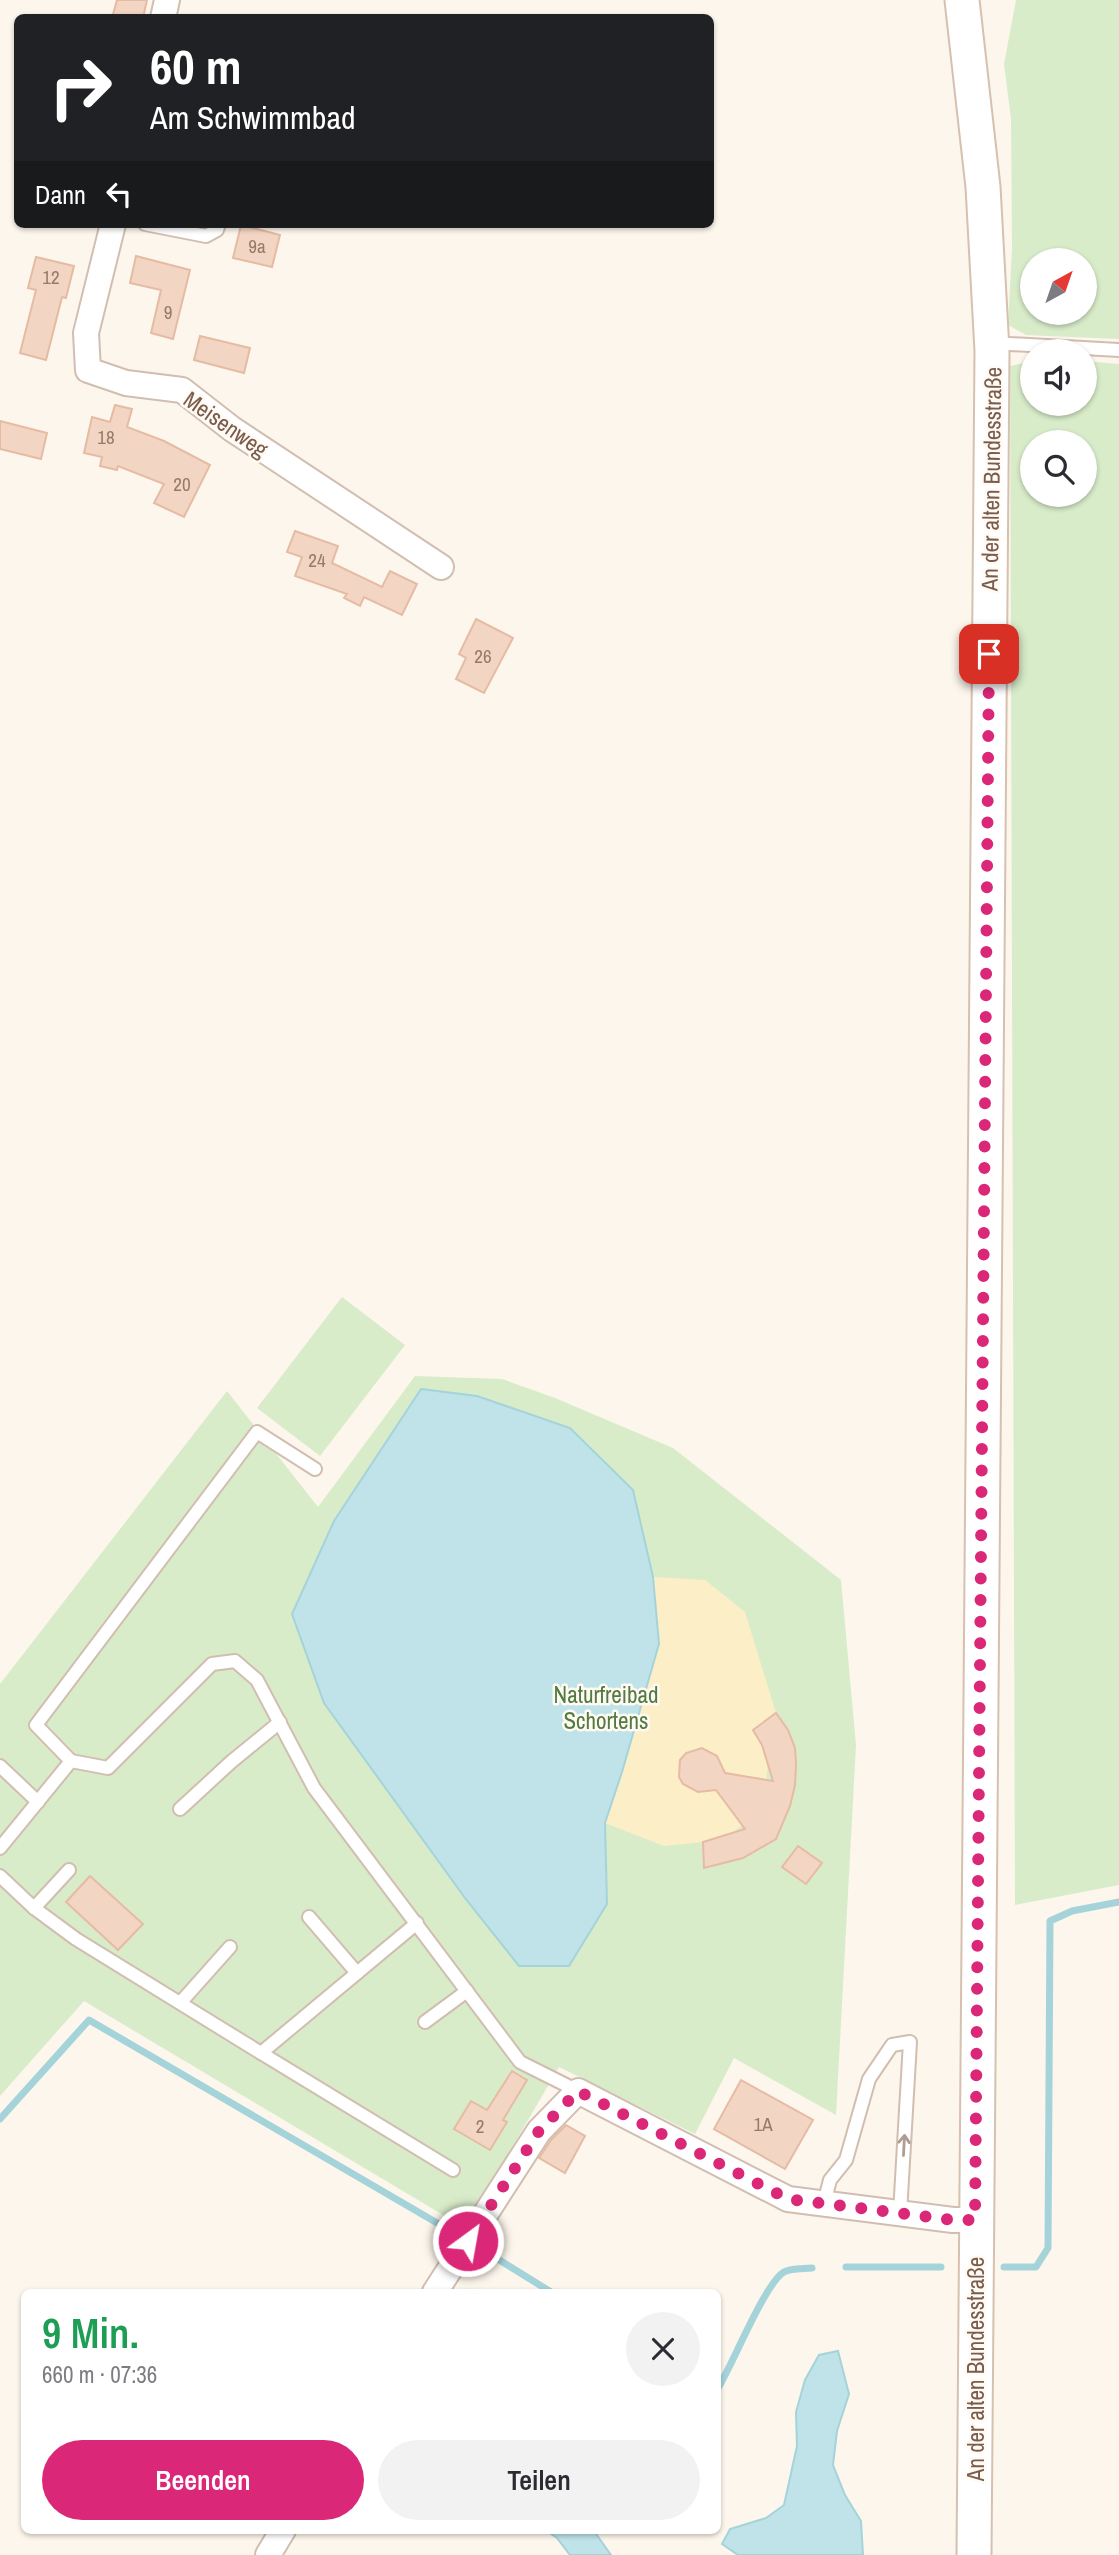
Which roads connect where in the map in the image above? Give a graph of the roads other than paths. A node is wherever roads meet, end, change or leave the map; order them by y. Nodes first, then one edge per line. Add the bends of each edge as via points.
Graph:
1 (962, 0) edge
2 (112, 228) edge
3 (165, 228) edge
4 (218, 228) edge
5 (992, 343) junction
6 (1119, 350) edge
7 (441, 567) dead end
8 (315, 1469) dead end
9 (280, 1722) junction
10 (71, 1761) junction
11 (0, 1766) edge
12 (38, 1802) junction
13 (180, 1808) dead end
14 (0, 1848) edge
15 (69, 1870) dead end
16 (0, 1876) edge
17 (34, 1908) junction
18 (309, 1917) dead end
19 (417, 1923) junction
20 (230, 1947) dead end
21 (357, 1973) junction
22 (467, 1991) junction
23 (181, 2002) junction
24 (425, 2022) dead end
25 (261, 2053) junction
26 (578, 2091) junction
27 (453, 2170) dead end
28 (824, 2203) junction
29 (900, 2213) junction
30 (975, 2220) junction
31 (437, 2289) edge
32 (281, 2534) edge
33 (268, 2555) edge
34 (974, 2555) edge

1 - 5 street, An der alten Bundesstraße via 983,187
2 - 7 street, Meisenweg via 86,333 89,370 126,383 182,390 232,429
3 - 4 lane via 206,236
5 - 6 lane
5 - 30 street, An der alten Bundesstraße
8 - 10 lane via 257,1432 36,1725
9 - 10 lane via 257,1679 235,1661 212,1664 108,1768
9 - 13 lane
9 - 19 lane via 314,1788
10 - 12 lane
11 - 12 lane
12 - 14 lane
15 - 17 lane
16 - 17 lane
17 - 23 lane
18 - 21 lane
19 - 21 lane
19 - 22 lane
20 - 23 lane
21 - 25 lane
22 - 24 lane
22 - 26 lane via 520,2062
23 - 25 lane
25 - 27 lane
26 - 28 street via 788,2199
26 - 31 street via 539,2131
28 - 29 street
29 -> 28 lane via 910,2042 892,2045 869,2080 846,2160 830,2180
29 - 30 street
30 - 34 street, An der alten Bundesstraße
32 - 33 street

